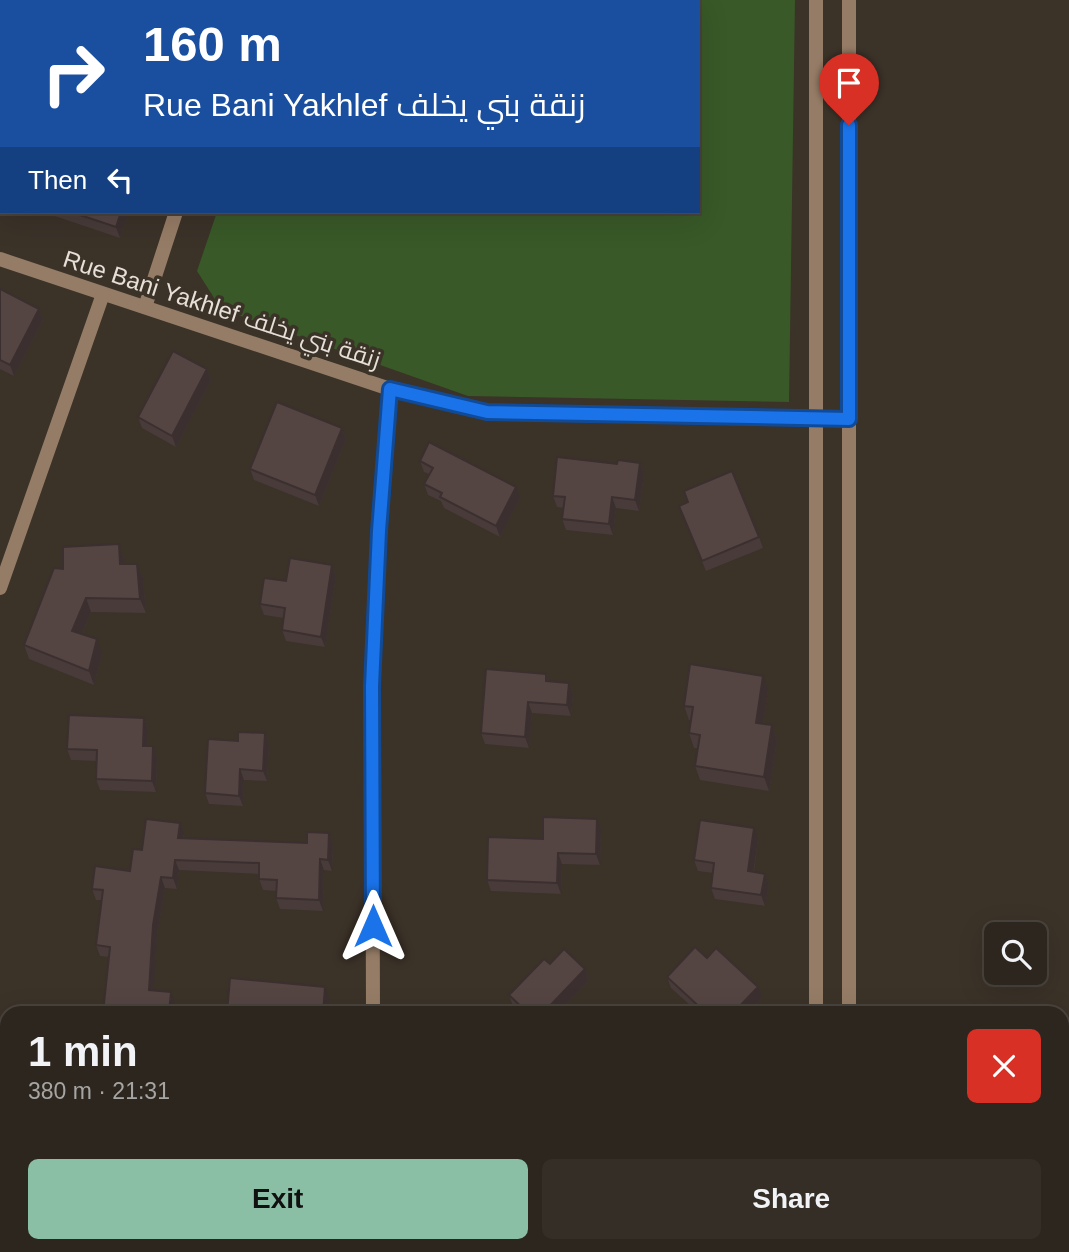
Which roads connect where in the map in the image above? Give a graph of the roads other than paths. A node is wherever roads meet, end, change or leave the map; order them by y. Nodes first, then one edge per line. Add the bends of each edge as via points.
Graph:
1 (816, 0) edge
2 (849, 0) edge
3 (175, 214) edge
4 (0, 259) edge
5 (103, 294) junction
6 (145, 307) junction
7 (390, 389) junction
8 (816, 418) junction
9 (849, 419) junction
10 (0, 588) edge
11 (373, 1006) edge
12 (816, 1006) edge
13 (849, 1006) edge

1 - 8 street
2 - 9 street
3 - 6 street
4 - 5 street, Rue Bani Yakhlef زنقة بني يخلف
5 - 6 street, Rue Bani Yakhlef زنقة بني يخلف
5 - 10 street
6 - 7 street, Rue Bani Yakhlef زنقة بني يخلف
7 - 8 street, Rue Bani Yakhlef زنقة بني يخلف via 487,412
7 - 11 street via 372,686
8 - 9 street, Rue Bani Yakhlef زنقة بني يخلف
8 - 12 street
9 - 13 street

